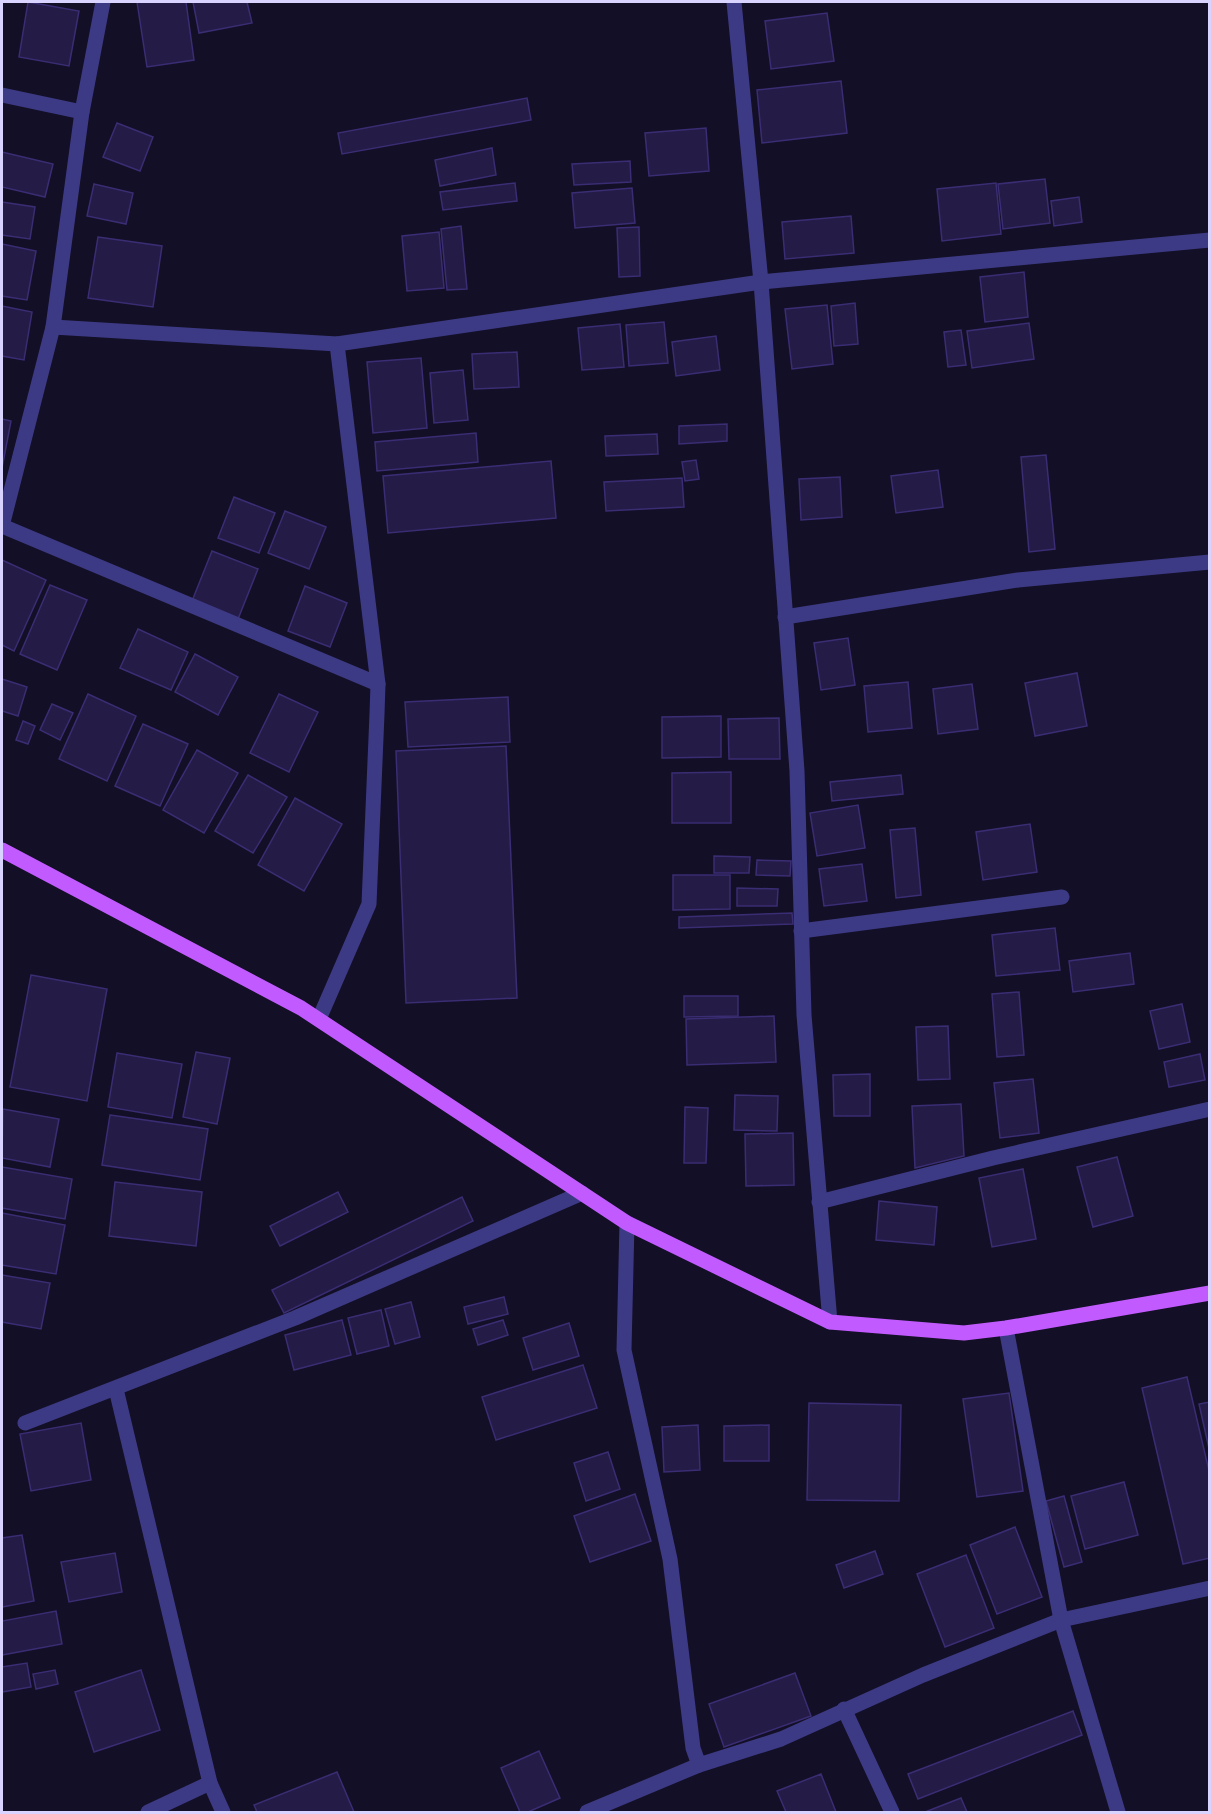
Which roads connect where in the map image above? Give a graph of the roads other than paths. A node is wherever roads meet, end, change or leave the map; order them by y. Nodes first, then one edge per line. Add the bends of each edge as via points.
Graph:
1 (103, 2) edge
2 (734, 2) edge
3 (2, 95) edge
4 (82, 112) junction
5 (1209, 240) edge
6 (761, 282) junction
7 (53, 327) junction
8 (337, 344) junction
9 (2, 526) edge
10 (1209, 562) edge
11 (785, 617) junction
12 (378, 684) junction
13 (2, 850) edge
14 (1062, 897) dead end
15 (801, 931) junction
16 (319, 1019) junction
17 (1209, 1109) edge
18 (582, 1193) junction
19 (819, 1202) junction
20 (627, 1222) junction
21 (1209, 1293) edge
22 (830, 1322) junction
23 (1006, 1328) junction
24 (116, 1389) junction
25 (25, 1423) dead end
26 (1209, 1588) edge
27 (1061, 1620) junction
28 (844, 1709) junction
29 (699, 1765) junction
30 (210, 1783) junction
31 (148, 1812) edge
32 (223, 1812) edge
33 (587, 1812) edge
34 (892, 1812) edge
35 (1118, 1812) edge

1 - 4 street
2 - 6 street
3 - 4 street
4 - 7 street
5 - 6 street
6 - 8 street
6 - 11 street
7 - 8 street
7 - 9 street
8 - 12 street
9 - 12 street
10 - 11 street via 1018,580
11 - 15 street via 796,771
12 - 16 street via 369,904
13 - 16 main road
14 - 15 street
15 - 19 street
16 - 18 main road
17 - 19 street
18 - 20 main road
18 - 24 street via 296,1318
19 - 22 street
20 - 22 main road
20 - 29 street via 624,1350 670,1558 693,1748
21 - 23 main road
22 - 23 main road via 964,1333
23 - 27 street
24 - 25 street
24 - 30 street
26 - 27 street
27 - 28 street
27 - 35 street
28 - 29 street via 781,1739
28 - 34 street
29 - 33 street
30 - 31 street
30 - 32 street

